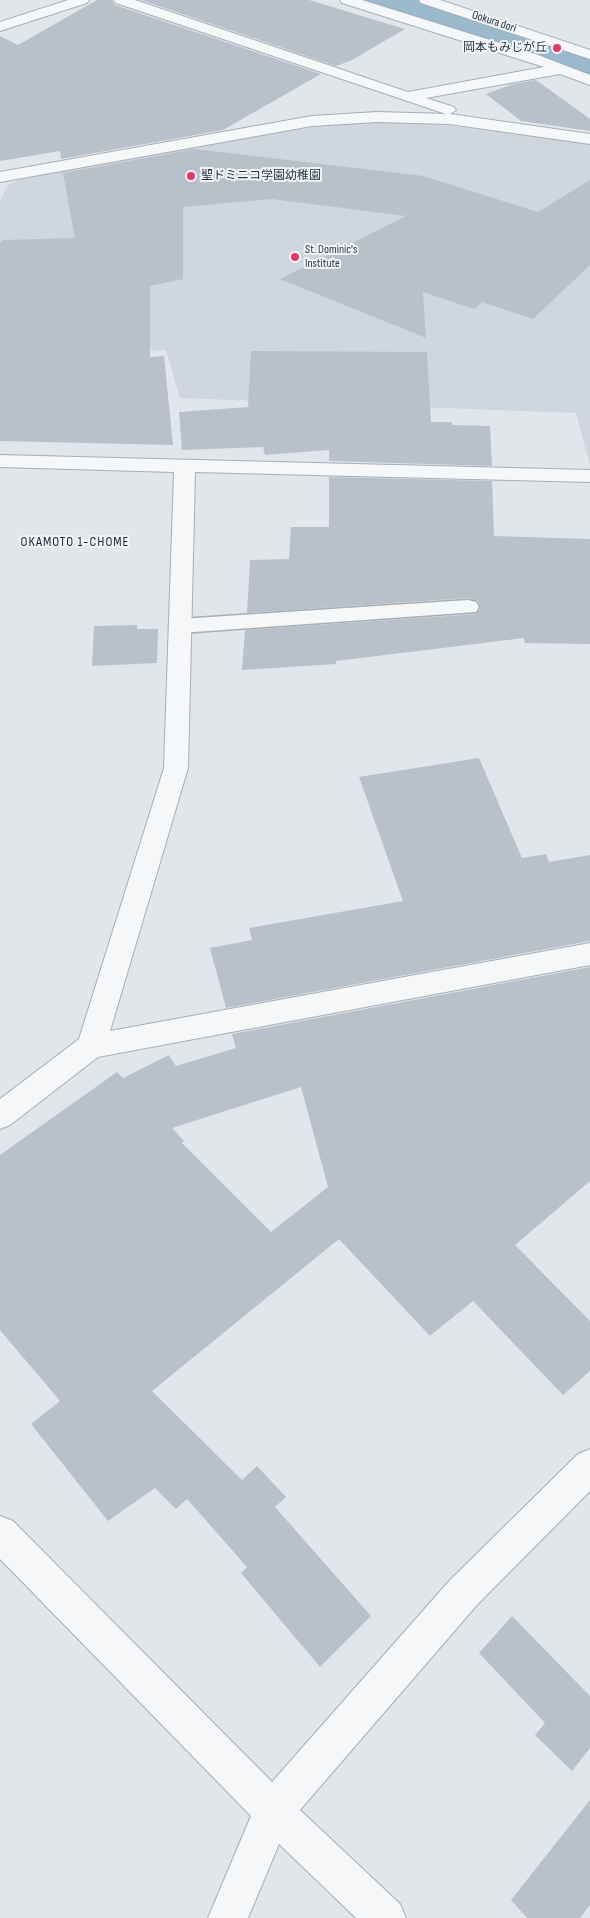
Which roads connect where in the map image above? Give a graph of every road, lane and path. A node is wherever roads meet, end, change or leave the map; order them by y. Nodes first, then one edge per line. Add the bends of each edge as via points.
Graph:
1 (82, 0) edge
2 (120, 0) edge
3 (347, 0) edge
4 (426, 0) edge
5 (0, 28) edge
6 (590, 55) edge
7 (563, 68) junction
8 (590, 80) edge
9 (407, 96) junction
10 (490, 124) junction
11 (590, 139) edge
12 (0, 177) edge
13 (0, 461) edge
14 (185, 465) junction
15 (590, 476) edge
16 (468, 607) dead end
17 (180, 626) junction
18 (590, 954) edge
19 (92, 1046) junction
20 (0, 1116) edge
21 (590, 1466) edge
22 (0, 1534) edge
23 (273, 1811) junction
24 (228, 1918) edge
25 (386, 1918) edge

1 - 5 street
2 - 9 street
3 - 7 street
4 - 6 street, Ookura dori
7 - 8 street
7 - 9 street
9 - 10 street
10 - 11 street
10 - 12 street via 420,117 312,121
13 - 14 street
14 - 15 street
14 - 17 street
16 - 17 lane
17 - 19 street via 176,768
18 - 19 street
19 - 20 street
21 - 23 street via 463,1593
22 - 23 street
23 - 24 street
23 - 25 street

